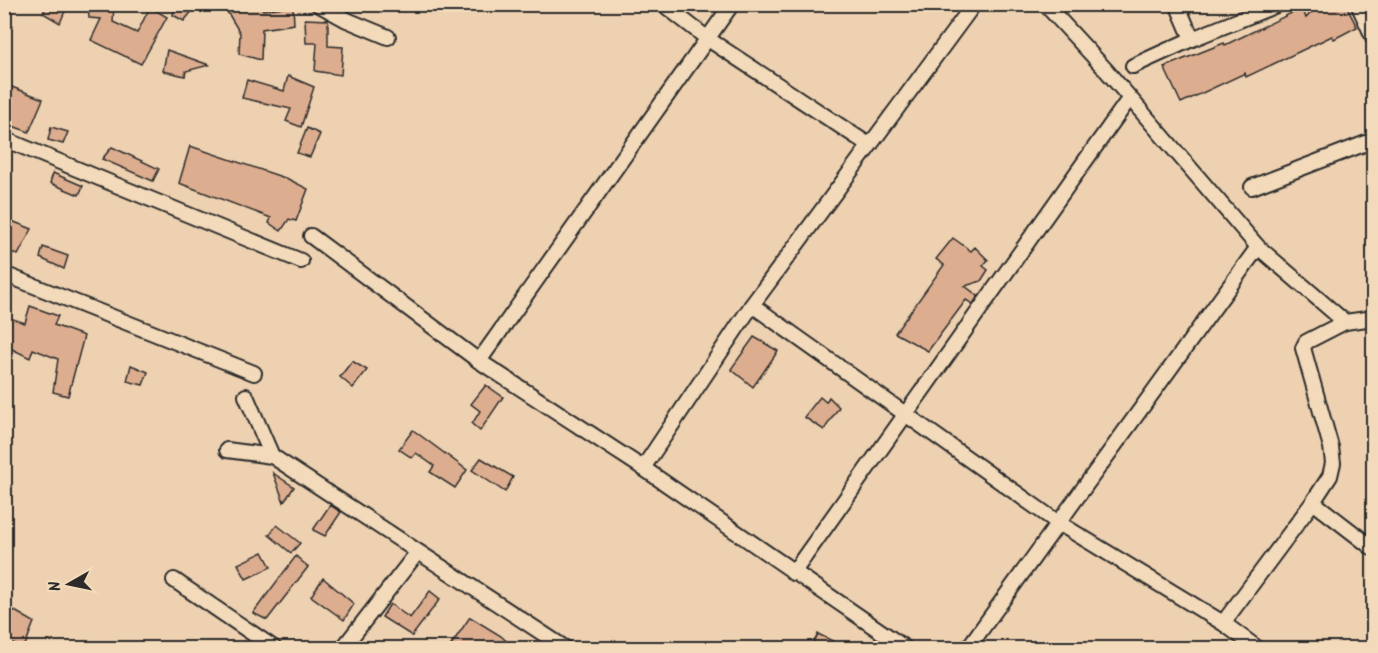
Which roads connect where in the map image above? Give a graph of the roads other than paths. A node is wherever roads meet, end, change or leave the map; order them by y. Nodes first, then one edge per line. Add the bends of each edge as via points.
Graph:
1 (318, 4) edge
2 (663, 4) edge
3 (732, 4) edge
4 (974, 4) edge
5 (1045, 4) edge
6 (1177, 4) edge
7 (1279, 4) edge
8 (1358, 4) edge
9 (388, 37) dead end
10 (708, 39) junction
11 (1192, 39) junction
12 (1374, 39) edge
13 (1133, 66) dead end
14 (1129, 99) junction
15 (4, 139) edge
16 (1374, 140) edge
17 (868, 145) junction
18 (1252, 187) dead end
19 (311, 236) dead end
20 (1258, 247) junction
21 (301, 261) dead end
22 (4, 274) edge
23 (752, 305) junction
24 (1374, 318) edge
25 (1345, 322) junction
26 (479, 361) junction
27 (254, 373) dead end
28 (246, 396) dead end
29 (904, 415) junction
30 (227, 450) dead end
31 (272, 456) junction
32 (643, 468) junction
33 (1313, 502) junction
34 (1057, 522) junction
35 (1374, 549) edge
36 (417, 553) junction
37 (793, 573) junction
38 (174, 580) dead end
39 (1222, 623) junction
40 (559, 647) edge
41 (274, 648) edge
42 (343, 648) edge
43 (905, 648) edge
44 (968, 648) edge
45 (1257, 648) edge

1 - 9 street
2 - 10 street
3 - 10 street
4 - 17 street
5 - 14 street
6 - 11 street
7 - 11 street
8 - 12 street
10 - 17 street
10 - 26 street
11 - 13 street
14 - 20 street
14 - 29 street
15 - 21 street
16 - 18 street
17 - 23 street
19 - 26 street
20 - 25 street
20 - 34 street
22 - 27 street
23 - 29 street
23 - 32 street
24 - 25 street
25 - 33 street via 1306,342 1303,348 1333,463 1330,476
26 - 32 street
28 - 31 street
29 - 34 street
29 - 37 street
30 - 31 street
31 - 36 street
32 - 37 street
33 - 35 street
33 - 39 street
34 - 39 street
34 - 44 street
36 - 40 street
36 - 42 street
37 - 43 street
38 - 41 street
39 - 45 street

